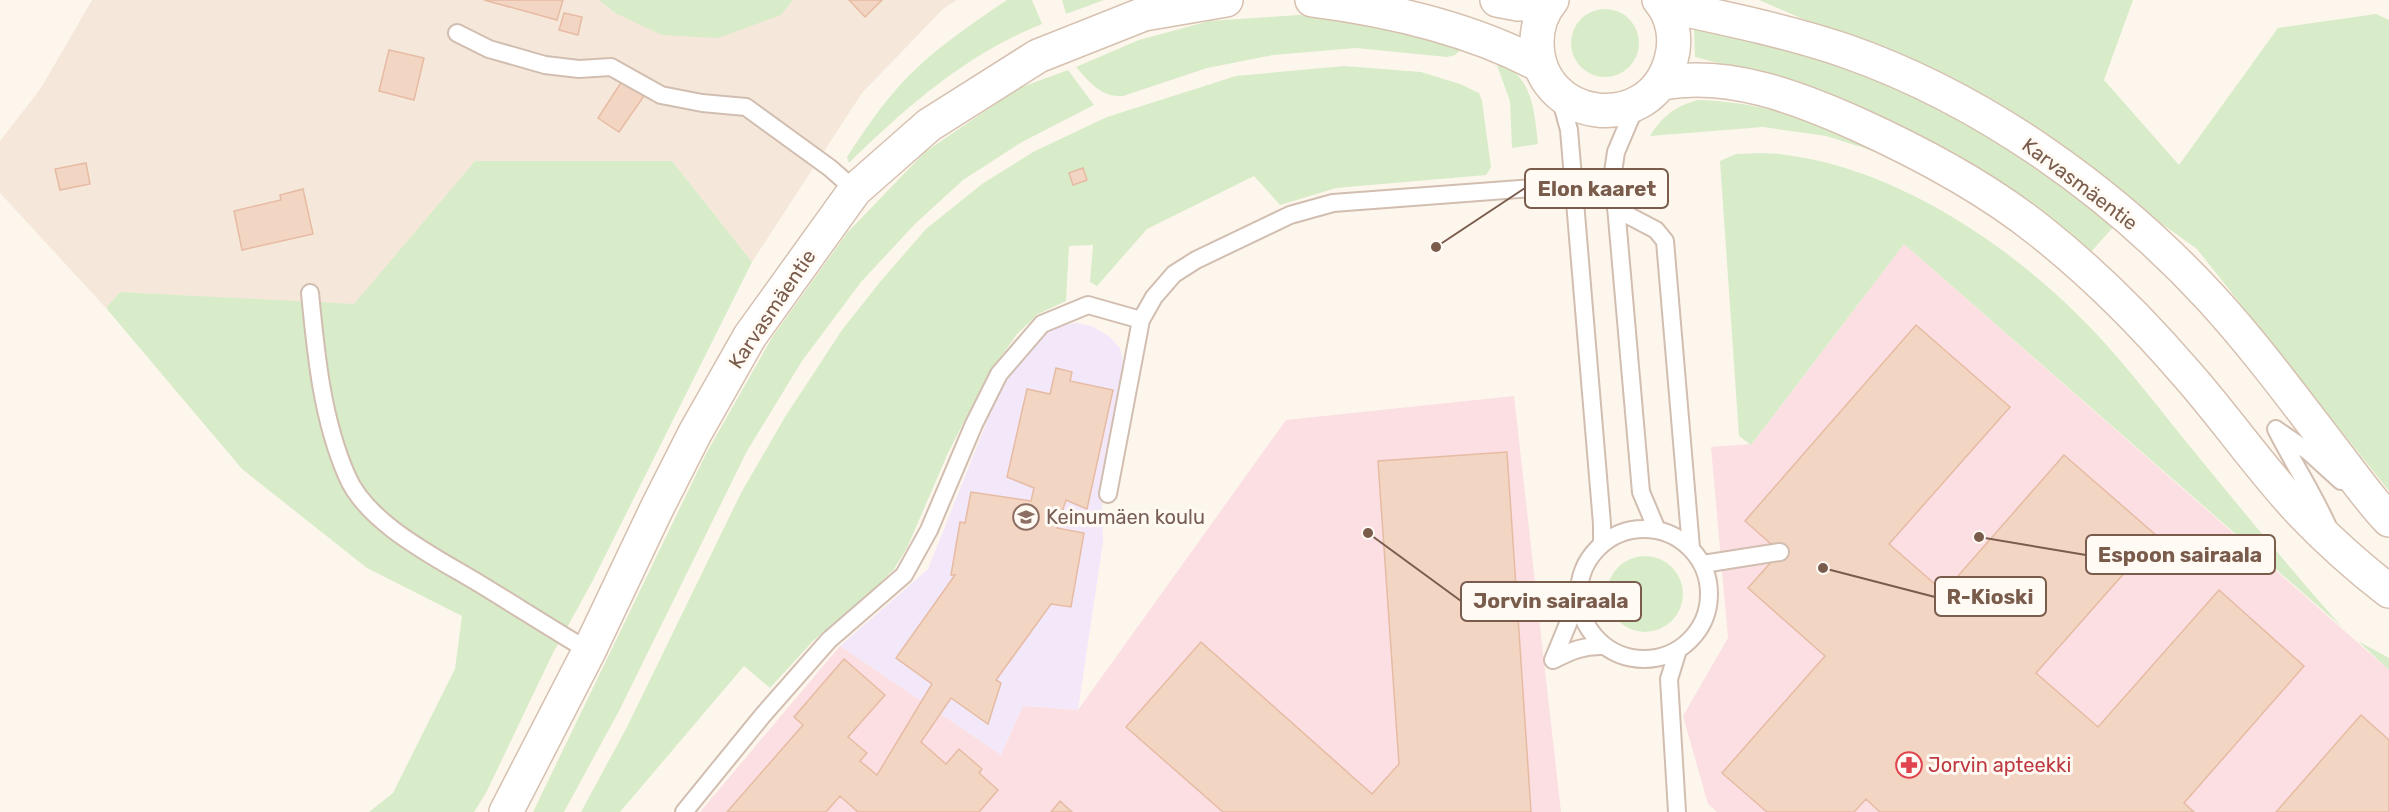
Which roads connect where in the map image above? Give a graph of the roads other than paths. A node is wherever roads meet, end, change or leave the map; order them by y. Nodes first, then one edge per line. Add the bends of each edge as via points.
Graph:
1 (1226, 0) edge
2 (1312, 0) edge
3 (1497, 0) edge
4 (1551, 1) edge
5 (1661, 2) edge
6 (457, 33) dead end
7 (1541, 66) junction
8 (1662, 83) junction
9 (1559, 93) junction
10 (1636, 104) junction
11 (1572, 185) junction
12 (855, 190) junction
13 (1616, 209) junction
14 (310, 293) dead end
15 (1141, 320) junction
16 (1108, 494) dead end
17 (2385, 516) edge
18 (1657, 530) junction
19 (1602, 544) junction
20 (1691, 548) junction
21 (2338, 550) junction
22 (1780, 552) dead end
23 (1702, 564) junction
24 (2389, 591) edge
25 (1579, 596) junction
26 (1604, 646) junction
27 (1678, 650) junction
28 (588, 651) junction
29 (1676, 806) edge
30 (507, 812) edge
31 (684, 812) edge
32 (1689, 812) edge

1 - 12 main road, Karvasmäentie via 1144,14 1038,56 929,125
2 - 7 main road via 1403,17 1478,37
3 - 4 main road via 1518,4
4 - 7 main road via 1538,33
5 - 8 main road via 1674,36 1674,52
5 - 17 main road, Karvasmäentie via 1846,51 1943,94 2064,167 2136,224 2210,298
6 - 12 lane via 489,49 545,65 611,67 661,95 746,107
7 - 9 main road
8 - 10 main road
8 - 21 main road via 1685,79 1729,82 1783,95 1890,139 1990,196 2086,269 2133,315 2187,374 2276,484
9 - 10 main road via 1588,109 1621,110
9 - 11 lane via 1569,130
10 - 13 lane via 1616,153
11 - 15 lane via 1332,203 1290,215 1173,274
11 - 19 lane
12 - 28 main road, Karvasmäentie via 750,336 690,442
13 - 18 lane via 1641,492
13 - 20 lane via 1656,230 1665,241
14 - 28 lane via 329,426 347,478 370,510 411,542
15 - 16 lane
15 - 31 lane via 1089,304 1042,324 999,374 929,530 904,575 829,640
17 - 21 lane via 2276,429 2316,497
18 - 19 lane via 1638,529
18 - 20 lane
19 - 25 lane via 1581,577
20 - 23 lane
21 - 24 main road
22 - 23 lane
23 - 27 lane via 1709,602 1704,621 1693,638
25 - 26 lane via 1582,615
25 - 26 lane via 1553,660 1576,649
26 - 27 lane via 1641,660 1660,658
27 - 29 lane via 1669,679
28 - 30 main road, Karvasmäentie
29 - 32 lane

